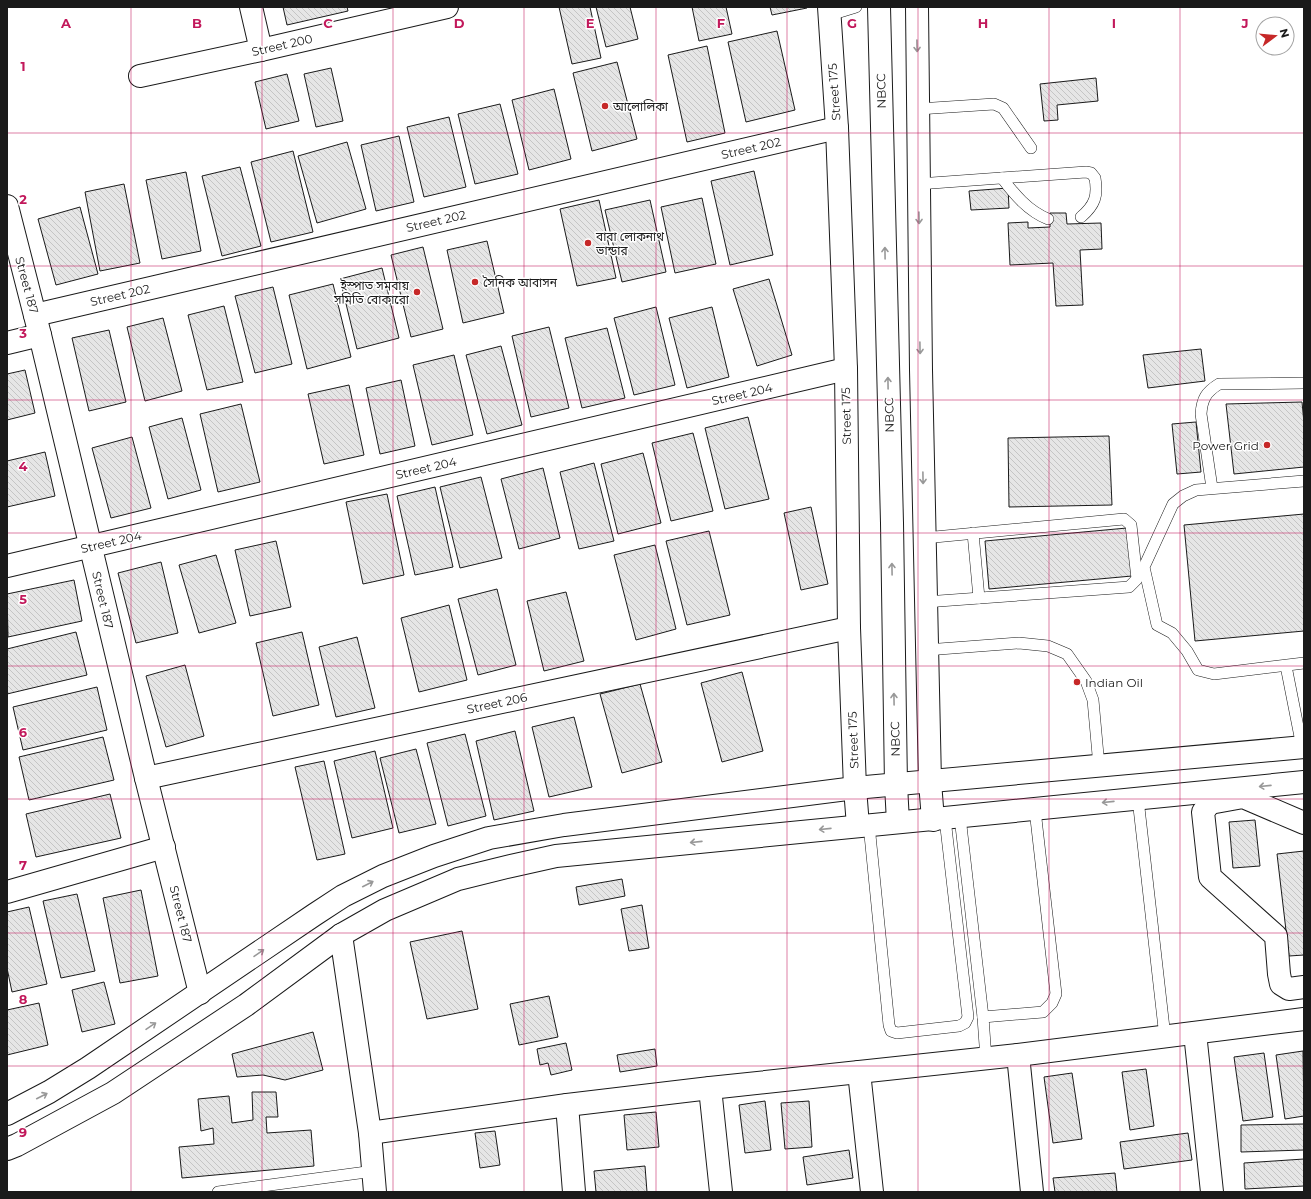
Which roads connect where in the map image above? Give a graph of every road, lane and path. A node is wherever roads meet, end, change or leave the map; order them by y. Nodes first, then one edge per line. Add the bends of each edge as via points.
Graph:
1 (251, 7) edge
2 (447, 7) edge
3 (856, 7) edge
4 (878, 7) edge
5 (916, 7) edge
6 (829, 11) edge
7 (261, 50) junction
8 (140, 76) dead end
9 (918, 109) junction
10 (837, 128) junction
11 (1031, 148) dead end
12 (1002, 178) junction
13 (918, 184) junction
14 (7, 206) edge
15 (1081, 217) dead end
16 (1048, 219) dead end
17 (35, 315) junction
18 (40, 336) junction
19 (7, 343) edge
20 (846, 369) junction
21 (1304, 384) edge
22 (1304, 481) edge
23 (1212, 488) junction
24 (973, 533) junction
25 (924, 538) junction
26 (91, 547) junction
27 (7, 566) edge
28 (978, 598) junction
29 (925, 602) junction
30 (849, 628) junction
31 (926, 650) junction
32 (1304, 664) edge
33 (1286, 666) junction
34 (1303, 747) edge
35 (1099, 766) junction
36 (146, 778) junction
37 (930, 782) junction
38 (1304, 782) edge
39 (896, 785) junction
40 (855, 788) junction
41 (1138, 799) junction
42 (1035, 810) junction
43 (946, 819) junction
44 (898, 822) junction
45 (1304, 823) edge
46 (864, 825) junction
47 (164, 847) junction
48 (7, 892) edge
49 (341, 935) junction
50 (1304, 987) edge
51 (200, 993) junction
52 (983, 1017) junction
53 (1304, 1019) edge
54 (1195, 1033) junction
55 (1165, 1037) junction
56 (1018, 1055) junction
57 (986, 1059) junction
58 (859, 1072) junction
59 (710, 1088) junction
60 (567, 1105) junction
61 (7, 1114) edge
62 (370, 1133) junction
63 (7, 1148) edge
64 (374, 1182) edge
65 (218, 1192) edge
66 (574, 1192) edge
67 (721, 1192) edge
68 (872, 1192) edge
69 (1032, 1192) edge
70 (1212, 1192) edge

1 - 7 street
2 - 7 street, Street 200
3 - 6 lane
39 -> 4 street, NBCC via 892,524
5 -> 9 street
6 - 10 street, Street 175
7 - 8 street, Street 200
9 - 11 lane via 994,104 1003,108
9 - 13 street
10 - 17 street, Street 202
10 - 20 street, Street 175
12 - 13 lane
12 - 15 lane via 1091,173 1095,178 1096,198 1090,210
12 - 16 lane via 1017,198 1040,216
13 -> 25 street
14 - 17 street, Street 187
17 - 18 street, Street 187
18 - 19 street
18 - 26 street, Street 187
20 - 26 street, Street 204
20 - 30 street, Street 175
21 - 23 lane via 1219,384 1209,391 1202,403 1202,414
22 - 23 lane
23 - 33 lane via 1196,490 1172,504 1144,566 1157,625 1172,633 1198,670 1214,674
24 - 25 lane
24 - 28 lane
24 - 28 lane via 1124,519 1131,525 1137,579 1129,587
25 - 29 street
26 - 27 street, Street 204
26 - 36 street, Street 187
28 - 29 lane
29 - 31 street
30 - 36 street, Street 206
30 - 40 street, Street 175
31 - 35 lane via 1019,643 1048,646 1067,654 1086,681 1093,700
31 - 37 street
32 - 33 lane
33 - 34 lane
34 - 35 street
35 - 37 street
36 - 47 street, Street 187
37 - 39 street
37 - 43 street
38 -> 41 street
39 - 40 street
39 - 44 street, NBCC
40 - 46 street, Street 175
51 -> 40 street via 343,896 383,876 490,838 564,825
41 -> 42 street
41 - 55 lane
42 - 43 street
42 - 52 lane via 1056,994 1052,1003 1043,1012
43 - 44 street
43 - 46 lane via 968,1017 965,1023 959,1026 896,1033 891,1031 889,1025
43 - 52 lane
44 - 46 street
45 - 50 street via 1243,797 1210,803 1203,812 1210,877 1276,936 1281,984 1289,989
46 -> 49 street via 556,856 526,862 458,880 385,910
47 - 48 street
47 - 51 street, Street 187
49 - 62 street
49 - 63 street via 246,1005 113,1094 24,1142
61 -> 51 street via 88,1068
52 - 57 lane
53 - 54 street
54 - 55 street
54 - 70 street
55 - 56 street
56 - 57 street
56 - 69 street
57 - 58 street
58 - 59 street
58 - 68 street
59 - 60 street
59 - 67 street
60 - 62 street
60 - 66 street
62 - 64 street
64 - 65 lane

